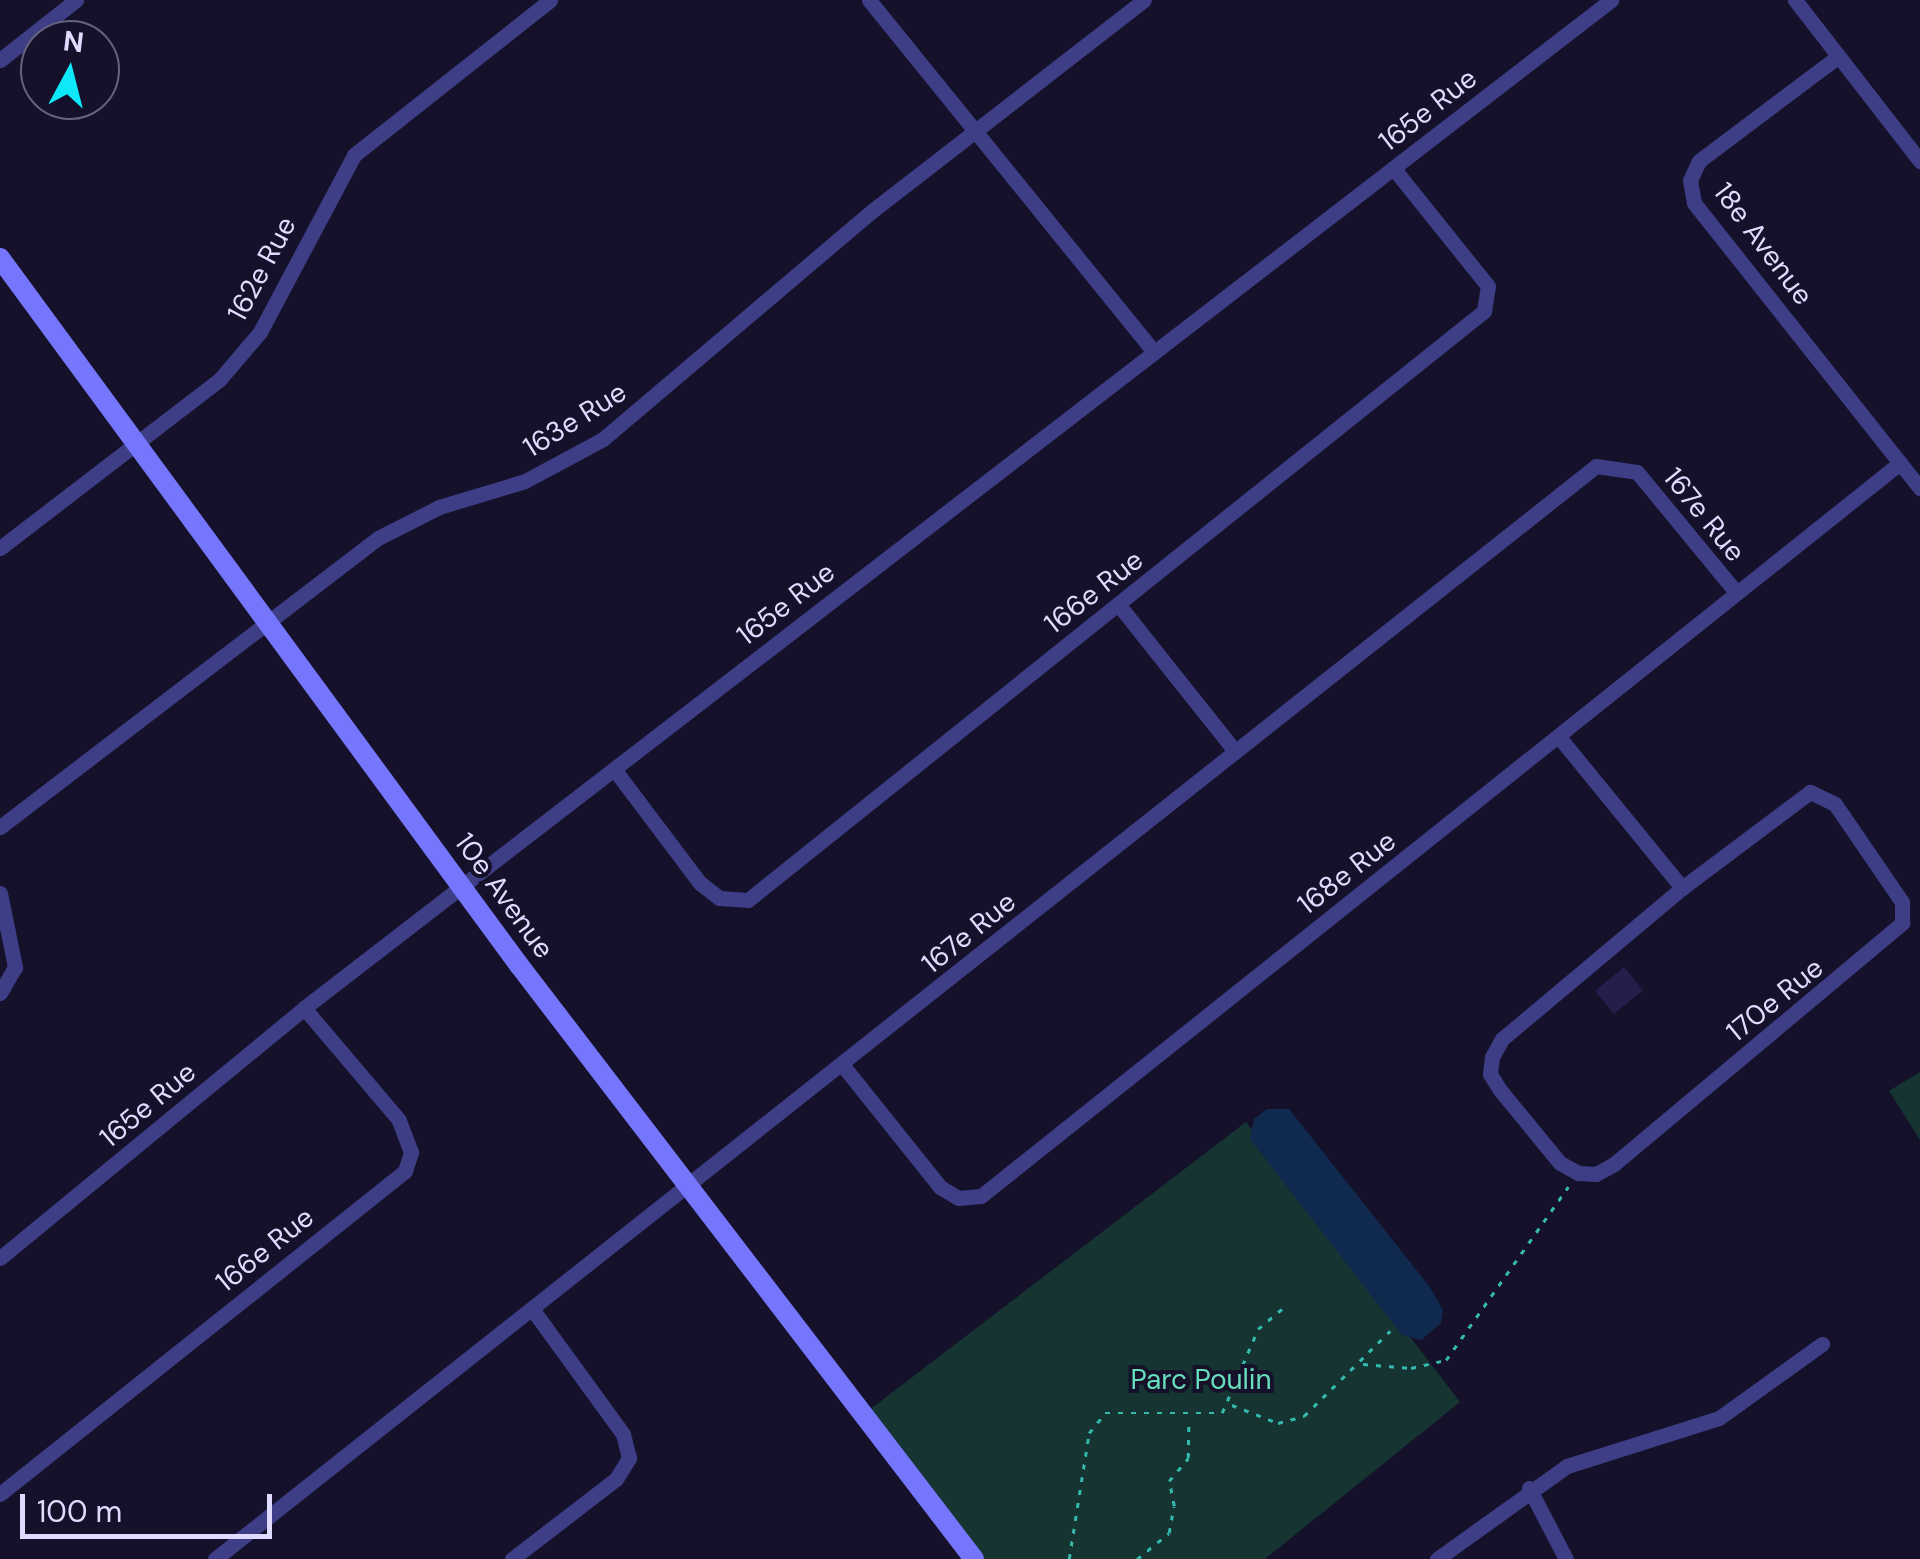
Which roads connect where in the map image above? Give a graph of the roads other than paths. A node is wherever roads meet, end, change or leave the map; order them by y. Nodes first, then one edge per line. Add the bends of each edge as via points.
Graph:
1 (76, 0) edge
2 (550, 0) edge
3 (869, 0) edge
4 (1144, 0) edge
5 (1611, 0) edge
6 (1795, 0) edge
7 (1836, 58) junction
8 (0, 60) edge
9 (977, 132) junction
10 (1920, 161) edge
11 (1394, 168) junction
12 (0, 258) edge
13 (1154, 352) junction
14 (136, 442) junction
15 (1900, 463) junction
16 (1920, 488) edge
17 (0, 548) edge
18 (1736, 592) junction
19 (1118, 604) junction
20 (269, 622) junction
21 (1559, 737) junction
22 (1234, 750) junction
23 (614, 769) junction
24 (0, 827) edge
25 (463, 885) junction
26 (1682, 888) junction
27 (0, 893) edge
28 (0, 993) edge
29 (304, 1008) junction
30 (844, 1066) junction
31 (692, 1186) junction
32 (0, 1258) edge
33 (533, 1310) junction
34 (1822, 1344) dead end
35 (1528, 1488) junction
36 (0, 1494) edge
37 (215, 1559) edge
38 (512, 1559) edge
39 (974, 1559) edge
40 (1437, 1559) edge
41 (1566, 1559) edge

1 - 8 street
2 - 14 street, 162e Rue via 354,155 260,332 220,378
3 - 9 street
4 - 9 street, 163e Rue
5 - 11 street, 165e Rue
6 - 7 street
7 - 10 street
7 - 15 street, 18e Avenue via 1698,161 1690,180 1694,203 1716,233
9 - 13 street
9 - 20 street, 163e Rue via 872,211 603,439 525,481 439,507 378,538
11 - 13 street, 165e Rue
11 - 19 street, 166e Rue via 1488,286 1484,311
12 - 14 street, 10e Avenue
13 - 23 street, 165e Rue
14 - 17 street, 162e Rue
14 - 20 street, 10e Avenue
15 - 16 street, 18e Avenue
15 - 18 street, 168e Rue
18 - 21 street, 168e Rue
18 - 22 street, 167e Rue via 1637,472 1596,466
19 - 22 street
19 - 23 street, 166e Rue via 748,900 719,898 700,883
20 - 24 street, 163e Rue
20 - 25 street, 10e Avenue
21 - 26 street
21 - 30 street, 168e Rue via 981,1196 958,1198 940,1188
22 - 30 street, 167e Rue
23 - 25 street, 165e Rue
25 - 29 street, 165e Rue
25 - 31 street, 10e Avenue
26 - 26 street, 170e Rue via 1502,1039 1492,1057 1490,1074 1560,1163 1578,1173 1596,1174 1614,1164 1896,933 1902,902 1835,804 1810,792
27 - 28 street via 15,967
29 - 32 street, 165e Rue
29 - 36 street, 166e Rue via 399,1120 411,1152 405,1171
30 - 31 street, 167e Rue
31 - 33 street, 167e Rue
31 - 39 street, 10e Avenue
33 - 37 street, 167e Rue
33 - 38 street via 623,1434 629,1458 616,1479
34 - 35 street via 1719,1418 1594,1455
35 - 40 street
35 - 41 street

